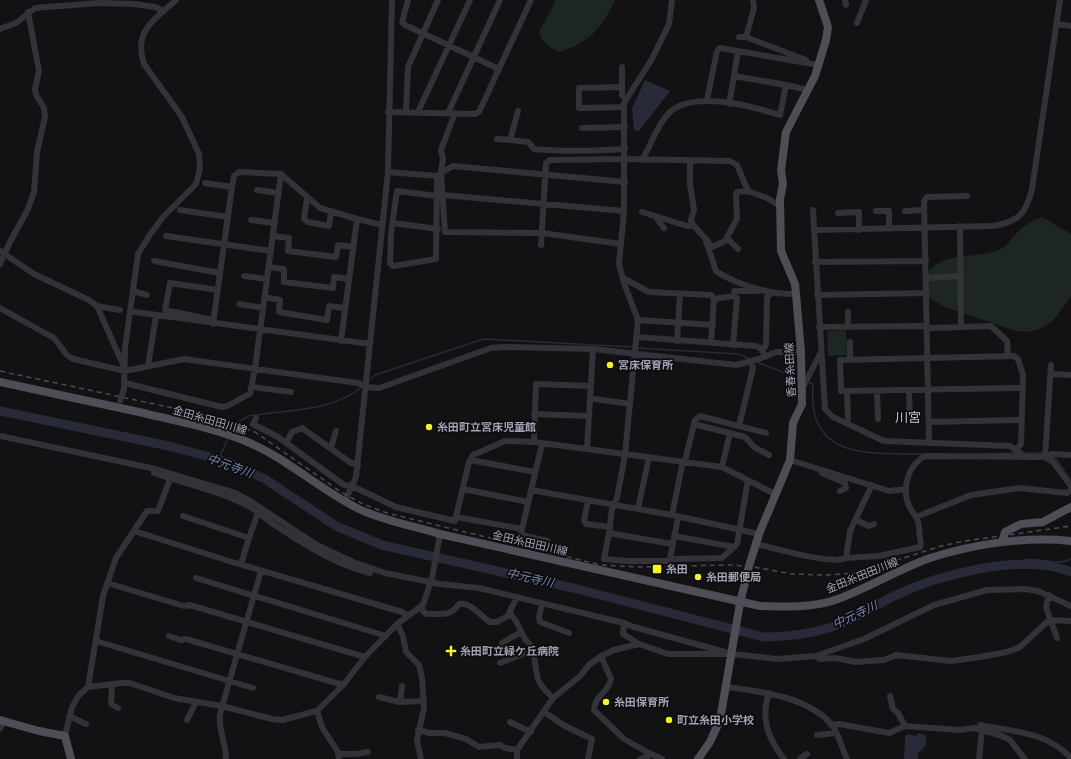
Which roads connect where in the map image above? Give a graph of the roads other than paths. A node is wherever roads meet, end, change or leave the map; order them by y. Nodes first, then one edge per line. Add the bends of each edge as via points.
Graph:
1 (176, 0) edge
2 (392, 0) edge
3 (408, 0) edge
4 (438, 0) edge
5 (470, 0) edge
6 (500, 0) edge
7 (531, 0) edge
8 (672, 0) edge
9 (753, 0) edge
10 (819, 0) edge
11 (866, 0) edge
12 (1060, 0) edge
13 (102, 1) edge
14 (164, 11) junction
15 (28, 12) junction
16 (857, 23) dead end
17 (1056, 24) junction
18 (1071, 26) edge
19 (0, 29) edge
20 (422, 33) junction
21 (739, 37) dead end
22 (746, 37) junction
23 (449, 45) junction
24 (738, 51) junction
25 (474, 57) junction
26 (806, 62) junction
27 (819, 66) junction
28 (622, 67) dead end
29 (500, 69) junction
30 (734, 76) junction
31 (786, 85) junction
32 (622, 87) junction
33 (808, 90) junction
34 (626, 100) junction
35 (707, 100) junction
36 (729, 104) junction
37 (624, 107) junction
38 (518, 111) dead end
39 (388, 112) junction
40 (406, 112) junction
41 (418, 112) junction
42 (451, 113) junction
43 (582, 128) dead end
44 (625, 128) junction
45 (497, 139) dead end
46 (510, 140) junction
47 (625, 149) junction
48 (625, 159) junction
49 (642, 160) junction
50 (690, 161) junction
51 (388, 172) junction
52 (281, 174) junction
53 (439, 174) junction
54 (545, 175) junction
55 (625, 182) junction
56 (205, 183) dead end
57 (232, 187) junction
58 (257, 190) dead end
59 (748, 191) junction
60 (279, 193) junction
61 (440, 195) junction
62 (967, 196) dead end
63 (307, 198) junction
64 (544, 204) junction
65 (780, 206) junction
66 (180, 210) dead end
67 (813, 210) dead end
68 (924, 210) junction
69 (331, 211) junction
70 (624, 211) junction
71 (876, 211) dead end
72 (905, 211) dead end
73 (642, 212) dead end
74 (838, 213) dead end
75 (656, 216) junction
76 (228, 217) junction
77 (357, 219) junction
78 (251, 220) dead end
79 (275, 223) junction
80 (393, 223) junction
81 (382, 225) junction
82 (693, 225) junction
83 (960, 226) junction
84 (664, 228) dead end
85 (926, 228) junction
86 (438, 229) junction
87 (814, 230) junction
88 (859, 230) junction
89 (889, 230) junction
90 (542, 234) junction
91 (166, 236) dead end
92 (273, 236) junction
93 (704, 238) junction
94 (727, 238) junction
95 (224, 244) junction
96 (621, 244) junction
97 (541, 245) dead end
98 (353, 246) junction
99 (738, 250) dead end
100 (271, 251) junction
101 (3, 252) edge
102 (154, 261) dead end
103 (926, 261) junction
104 (815, 262) junction
105 (0, 264) edge
106 (269, 267) junction
107 (220, 273) junction
108 (244, 276) dead end
109 (961, 276) junction
110 (623, 278) junction
111 (927, 278) junction
112 (267, 279) junction
113 (349, 279) junction
114 (218, 290) junction
115 (133, 291) junction
116 (734, 291) dead end
117 (769, 292) junction
118 (926, 293) junction
119 (680, 294) junction
120 (796, 294) junction
121 (147, 295) dead end
122 (817, 295) junction
123 (265, 297) junction
124 (714, 299) junction
125 (239, 304) dead end
126 (97, 306) junction
127 (0, 308) edge
128 (263, 308) junction
129 (345, 308) junction
130 (120, 310) dead end
131 (135, 312) dead end
132 (848, 312) dead end
133 (156, 316) junction
134 (638, 320) junction
135 (213, 322) junction
136 (678, 322) junction
137 (713, 325) junction
138 (848, 326) junction
139 (926, 326) junction
140 (819, 327) junction
141 (961, 327) junction
142 (260, 329) junction
143 (637, 337) junction
144 (341, 341) junction
145 (677, 341) junction
146 (850, 342) dead end
147 (370, 344) junction
148 (711, 344) junction
149 (733, 345) junction
150 (593, 350) junction
151 (801, 352) junction
152 (821, 353) junction
153 (634, 354) junction
154 (764, 354) junction
155 (1008, 356) junction
156 (928, 357) junction
157 (850, 360) junction
158 (751, 361) junction
159 (1051, 365) dead end
160 (148, 366) junction
161 (255, 368) junction
162 (125, 370) junction
163 (1051, 374) junction
164 (1071, 375) edge
165 (0, 382) edge
166 (125, 386) junction
167 (591, 386) junction
168 (252, 387) junction
169 (367, 387) junction
170 (802, 387) junction
171 (1022, 388) junction
172 (928, 390) junction
173 (847, 391) junction
174 (877, 391) junction
175 (909, 391) junction
176 (291, 392) dead end
177 (595, 400) dead end
178 (119, 404) junction
179 (630, 404) junction
180 (534, 414) junction
181 (589, 416) junction
182 (256, 418) dead end
183 (848, 419) dead end
184 (910, 419) dead end
185 (878, 420) dead end
186 (1021, 420) junction
187 (929, 422) junction
188 (694, 424) junction
189 (739, 426) junction
190 (336, 431) dead end
191 (730, 433) junction
192 (766, 433) dead end
193 (0, 436) edge
194 (534, 442) junction
195 (286, 443) junction
196 (929, 443) junction
197 (542, 444) junction
198 (331, 448) junction
199 (587, 449) junction
200 (1016, 450) junction
201 (625, 454) junction
202 (769, 455) dead end
203 (1071, 455) edge
204 (1024, 456) junction
205 (648, 457) junction
206 (1045, 457) junction
207 (470, 460) junction
208 (790, 460) junction
209 (684, 461) junction
210 (358, 465) junction
211 (143, 466) junction
212 (722, 467) junction
213 (817, 468) junction
214 (535, 472) junction
215 (170, 479) junction
216 (748, 480) junction
217 (872, 485) junction
218 (352, 486) junction
219 (1071, 486) edge
220 (463, 489) junction
221 (906, 489) junction
222 (531, 490) junction
223 (1071, 490) edge
224 (840, 491) dead end
225 (775, 494) junction
226 (345, 501) junction
227 (588, 501) junction
228 (528, 502) junction
229 (614, 505) junction
230 (1071, 507) edge
231 (638, 509) junction
232 (258, 513) junction
233 (183, 516) dead end
234 (675, 516) junction
235 (456, 517) junction
236 (916, 517) junction
237 (856, 520) junction
238 (874, 524) dead end
239 (522, 529) junction
240 (739, 529) junction
241 (610, 530) junction
242 (134, 531) junction
243 (759, 534) junction
244 (674, 536) junction
245 (249, 538) junction
246 (440, 538) junction
247 (548, 541) dead end
248 (1071, 541) edge
249 (1002, 542) junction
250 (672, 544) junction
251 (756, 544) junction
252 (734, 547) junction
253 (846, 558) junction
254 (670, 559) junction
255 (241, 564) junction
256 (372, 568) junction
257 (261, 571) junction
258 (196, 578) dead end
259 (431, 580) junction
260 (107, 583) junction
261 (254, 595) junction
262 (1049, 595) junction
263 (517, 597) junction
264 (542, 603) junction
265 (740, 606) junction
266 (1071, 606) edge
267 (420, 607) junction
268 (511, 614) junction
269 (408, 616) junction
270 (1050, 620) junction
271 (247, 621) junction
272 (1071, 621) edge
273 (624, 622) junction
274 (397, 624) junction
275 (522, 632) junction
276 (569, 633) dead end
277 (169, 636) dead end
278 (386, 636) junction
279 (1057, 638) dead end
280 (96, 641) junction
281 (502, 643) dead end
282 (638, 644) junction
283 (533, 650) junction
284 (733, 651) junction
285 (237, 653) junction
286 (601, 656) junction
287 (816, 656) junction
288 (365, 657) junction
289 (500, 663) dead end
290 (229, 681) junction
291 (112, 685) junction
292 (343, 685) junction
293 (402, 686) dead end
294 (88, 687) junction
295 (726, 687) junction
296 (253, 688) dead end
297 (769, 693) junction
298 (890, 696) dead end
299 (379, 697) dead end
300 (553, 698) junction
301 (424, 701) junction
302 (196, 702) junction
303 (400, 702) junction
304 (222, 706) junction
305 (118, 708) dead end
306 (317, 711) junction
307 (544, 712) junction
308 (69, 716) junction
309 (187, 720) dead end
310 (510, 722) dead end
311 (1, 723) edge
312 (86, 724) dead end
313 (832, 724) junction
314 (905, 726) junction
315 (975, 728) junction
316 (418, 730) junction
317 (982, 730) junction
318 (531, 732) junction
319 (836, 733) junction
320 (816, 735) dead end
321 (65, 736) junction
322 (518, 750) junction
323 (368, 752) dead end
324 (650, 753) junction
325 (807, 754) dead end
326 (338, 756) edge
327 (1071, 758) edge
328 (71, 759) edge
329 (226, 759) edge
330 (420, 759) edge
331 (517, 759) edge
332 (588, 759) edge
333 (640, 759) edge
334 (662, 759) edge
335 (698, 759) edge
336 (784, 759) edge
337 (800, 759) edge
338 (847, 759) edge
339 (979, 759) edge
340 (1025, 759) edge

1 - 14 street
2 - 39 street
3 - 20 street via 402,22
4 - 20 street
5 - 23 street
6 - 25 street
7 - 29 street
8 - 34 street via 669,24 652,59
9 - 22 street via 754,8
10 - 27 main road, 香春糸田線 via 828,28
11 - 16 street
12 - 17 street
13 - 14 street via 155,7
13 - 15 street via 35,8
14 - 115 street via 155,17 143,34 140,44 141,56 182,117 199,154 200,169 196,184 164,216 142,246 136,263
15 - 19 street via 16,23
15 - 101 street via 39,71 35,89 45,116 37,152 34,192 28,209
17 - 18 street
17 - 83 street via 1029,202 1016,220 994,226
20 - 23 street
20 - 40 street via 408,67
21 - 22 street
22 - 26 street via 806,59
23 - 25 street
23 - 41 street
24 - 26 street
24 - 30 street
24 - 35 street via 720,48 716,51
25 - 29 street
25 - 42 street
26 - 27 street
27 - 33 main road, 香春糸田線
28 - 32 street
29 - 42 street via 479,112
30 - 31 street
30 - 36 street
31 - 33 street
31 - 36 street via 780,114
32 - 34 street via 622,94
32 - 37 street via 579,88 579,108
33 - 65 main road, 香春糸田線 via 786,132
34 - 37 street
35 - 36 street
35 - 49 street via 686,104 668,114
37 - 44 street
38 - 46 street
39 - 40 street
39 - 51 street
40 - 41 street
41 - 42 street
42 - 53 street via 441,150 443,159
43 - 44 street
44 - 47 street
45 - 46 street
46 - 47 street via 528,142 534,149 593,152
47 - 48 street
48 - 49 street
48 - 54 street via 550,160 546,163
48 - 55 street
49 - 50 street
50 - 59 street via 730,161 737,165
50 - 82 street
51 - 53 street
51 - 81 street
52 - 57 street via 239,172 234,176
52 - 60 street
52 - 63 street
53 - 54 street via 453,166
53 - 61 street
54 - 55 street
54 - 64 street
55 - 70 street
56 - 57 street
57 - 76 street
58 - 60 street
59 - 65 street
59 - 94 street via 737,192 737,219
60 - 79 street
61 - 64 street
61 - 80 street via 396,191
61 - 86 street
61 - 90 street via 445,232
62 - 68 street via 927,197 924,201
63 - 69 street via 320,208
63 - 69 street via 304,219 308,222 329,226
64 - 70 street
64 - 90 street
65 - 120 main road, 香春糸田線 via 781,251 795,284
66 - 76 street
67 - 87 street
68 - 72 street
68 - 85 street
69 - 77 street
70 - 96 street
71 - 89 street via 889,211
73 - 75 street
74 - 88 street via 859,212
75 - 82 street via 687,226
75 - 84 street
76 - 95 street
77 - 81 street
77 - 98 street
78 - 79 street
79 - 92 street
80 - 86 street
80 - 86 street via 390,263 393,266 436,259
81 - 147 street
82 - 93 street
83 - 85 street
83 - 109 street
85 - 89 street
85 - 103 street
87 - 88 street
87 - 104 street
88 - 89 street
90 - 96 street
90 - 97 street
91 - 95 street
92 - 98 street via 289,238 288,251 336,257 338,245
92 - 100 street
93 - 94 street via 712,247
93 - 117 street via 716,271 752,288
94 - 99 street
95 - 100 street
95 - 107 street
96 - 110 street via 619,264
98 - 113 street
100 - 106 street
101 - 105 street
101 - 126 street via 34,274
102 - 107 street
103 - 104 street
103 - 111 street
104 - 122 street
106 - 112 street
106 - 113 street via 284,269 284,282 333,288 334,278
107 - 114 street
108 - 112 street
109 - 111 street
109 - 141 street
110 - 119 street via 649,292
110 - 134 street
111 - 118 street
112 - 123 street
113 - 129 street
114 - 135 street
114 - 135 street via 170,282 165,310
115 - 121 street
115 - 162 street via 125,348
116 - 117 street
117 - 120 street
117 - 154 street
118 - 122 street
118 - 139 street
119 - 124 street via 711,295
119 - 136 street
120 - 151 main road, 香春糸田線
122 - 140 street
123 - 128 street
123 - 129 street via 280,300 279,312 327,320 329,306
124 - 137 street
124 - 149 street via 733,296 737,298
125 - 128 street
126 - 130 street
126 - 162 street
127 - 162 street via 54,338 73,359
128 - 142 street
129 - 144 street
131 - 133 street
132 - 138 street
133 - 135 street
133 - 160 street
134 - 136 street
134 - 143 street
135 - 142 street
136 - 137 street
136 - 145 street
137 - 148 street
138 - 139 street
138 - 140 street
139 - 141 street
139 - 156 street
140 - 152 street
141 - 155 street via 990,326 1007,341
142 - 144 street
142 - 161 street
143 - 145 street
143 - 153 street
144 - 147 street
145 - 148 street
146 - 157 street
147 - 169 street
148 - 149 street
149 - 154 street via 756,346
150 - 153 street
150 - 167 street
150 - 169 street via 490,348 379,388
151 - 154 street
151 - 170 main road, 香春糸田線
152 - 170 street
152 - 196 street via 825,409 833,417 884,441
153 - 158 street via 736,365
153 - 179 street
154 - 158 street
155 - 156 street
155 - 171 street via 1018,359 1023,376
156 - 157 street
156 - 172 street
157 - 173 street via 840,360 840,391
158 - 189 street via 753,368
159 - 163 street
160 - 161 street via 184,359
160 - 162 street
161 - 168 street
161 - 169 street via 358,383
162 - 166 street
163 - 164 street
163 - 206 street
165 - 178 main road, 金田糸田田川線
166 - 168 street via 222,407 250,394
166 - 178 street, bridge
167 - 180 street via 536,384
167 - 181 street
168 - 176 street
169 - 210 street
170 - 208 main road, 香春糸田線 via 802,404 793,423
171 - 172 street
171 - 186 street
172 - 175 street
172 - 187 street
173 - 174 street
173 - 183 street
174 - 175 street
174 - 185 street
175 - 184 street
177 - 179 street
178 - 226 main road, 金田糸田田川線 via 250,443 286,462
179 - 201 street
180 - 181 street
180 - 194 street
181 - 199 street
182 - 195 street via 253,424
186 - 187 street
186 - 200 street via 1021,444
187 - 196 street
188 - 189 street via 700,416
188 - 191 street
188 - 209 street
189 - 192 street
190 - 198 street
191 - 202 street via 745,437 754,447
191 - 212 street
193 - 211 street
194 - 197 street
194 - 207 street via 505,441 473,455
195 - 198 street via 292,432 302,428
195 - 218 street via 344,485
196 - 200 street via 1010,446
197 - 199 street
197 - 214 street
198 - 210 street via 351,463
199 - 201 street
200 - 204 street
201 - 205 street
201 - 229 street
203 - 206 street via 1052,454
204 - 206 street
204 - 221 street via 925,456 910,471
205 - 209 street
205 - 231 street
206 - 219 street via 1053,462
207 - 214 street
207 - 220 street
208 - 213 street
208 - 225 main road, 香春糸田線
209 - 212 street
209 - 234 street
210 - 218 street
211 - 215 street via 144,469
211 - 256 street via 235,493 310,541 342,558
212 - 216 street
213 - 217 street
213 - 224 street via 820,472 845,483 846,488
214 - 222 street
215 - 232 street via 222,494 250,506
215 - 242 street via 158,511 147,511
216 - 225 street
216 - 240 street
217 - 221 street via 889,491
217 - 237 street
218 - 226 street
218 - 235 street via 396,507 455,521
220 - 228 street
220 - 235 street
221 - 236 street via 909,506
222 - 227 street
222 - 228 street
223 - 236 street via 1067,493 1020,488 971,495
225 - 243 main road, 香春糸田線
226 - 246 main road, 金田糸田田川線 via 360,510
227 - 229 street
227 - 241 street via 584,520 586,524
228 - 239 street
229 - 231 street
229 - 241 street
230 - 249 main road via 1044,522 1021,524 1005,532
231 - 234 street
232 - 245 street
232 - 256 street via 320,553 362,571 370,572
233 - 245 street
234 - 240 street
234 - 244 street
235 - 239 street
236 - 253 street via 920,547 879,556
237 - 238 street via 869,526
237 - 253 street via 847,542
239 - 247 street via 520,535
240 - 243 street
240 - 252 street via 737,544
241 - 250 street
241 - 254 street via 604,559
242 - 255 street
242 - 260 street via 116,558
243 - 251 main road, 香春糸田線
244 - 250 street
244 - 252 street
245 - 255 street
246 - 259 street
246 - 265 main road, 金田糸田田川線
248 - 249 main road, 金田糸田田川線
249 - 265 main road, 金田糸田田川線 via 930,558 838,599 813,605
250 - 254 street
251 - 253 street via 820,558
251 - 265 main road, 香春糸田線
252 - 254 street via 722,558
255 - 257 street
256 - 259 street
257 - 261 street
257 - 269 street via 402,612
258 - 261 street
259 - 263 street
259 - 267 street
260 - 271 street via 184,606 190,605
260 - 280 street
261 - 271 street
261 - 278 street
262 - 266 street
262 - 270 street via 1046,607
262 - 287 street via 1025,588 987,590 934,605 864,639
263 - 264 street
263 - 268 street via 509,612
264 - 273 street
264 - 276 street via 540,622
265 - 284 main road, 香春糸田線
267 - 268 street via 426,614 445,614 454,611 458,604 464,604 490,622 497,622
267 - 269 street
268 - 275 street
269 - 274 street
270 - 272 street
270 - 279 street
270 - 287 street via 1020,646 1008,652 980,657 951,661 896,655 884,660 856,662 835,658 820,659
271 - 285 street
271 - 288 street
273 - 282 street via 623,634
273 - 284 street via 634,627
274 - 278 street
274 - 301 street via 403,636 406,652 419,665
275 - 281 street
275 - 283 street
277 - 285 street
278 - 288 street
280 - 290 street
280 - 294 street
282 - 284 street via 668,654
282 - 286 street
283 - 289 street
283 - 300 street via 535,671 540,684
284 - 287 street via 777,659
284 - 295 main road, 香春糸田線
285 - 290 street
285 - 292 street
286 - 300 street
286 - 324 street via 611,679 608,687 595,701 594,710 624,740
288 - 292 street
290 - 296 street
290 - 304 street
291 - 294 street
291 - 302 street via 130,683 174,698
291 - 305 street via 111,704
292 - 306 street
293 - 303 street
294 - 308 street via 76,698
295 - 297 street
295 - 335 main road, 香春糸田線 via 720,720 710,742
297 - 313 street via 810,708
297 - 336 street via 764,713 768,733 773,745
298 - 314 street via 893,709
299 - 303 street
300 - 307 street
301 - 303 street
301 - 316 street
302 - 304 street
302 - 309 street
304 - 306 street via 282,720
304 - 329 street via 219,724
306 - 326 street via 322,727
307 - 318 street
307 - 332 street via 592,739
308 - 312 street
308 - 321 street
310 - 318 street
311 - 321 main road
313 - 314 street via 889,733
313 - 319 street
314 - 315 street via 959,730
315 - 317 street
315 - 327 street via 978,725 1038,735
316 - 322 street via 445,733 479,746 500,745
316 - 330 street
317 - 339 street
317 - 340 street via 1010,740
318 - 322 street
319 - 320 street
319 - 338 street
321 - 328 main road
322 - 331 street
323 - 326 street
324 - 333 street
324 - 334 street
325 - 337 street

